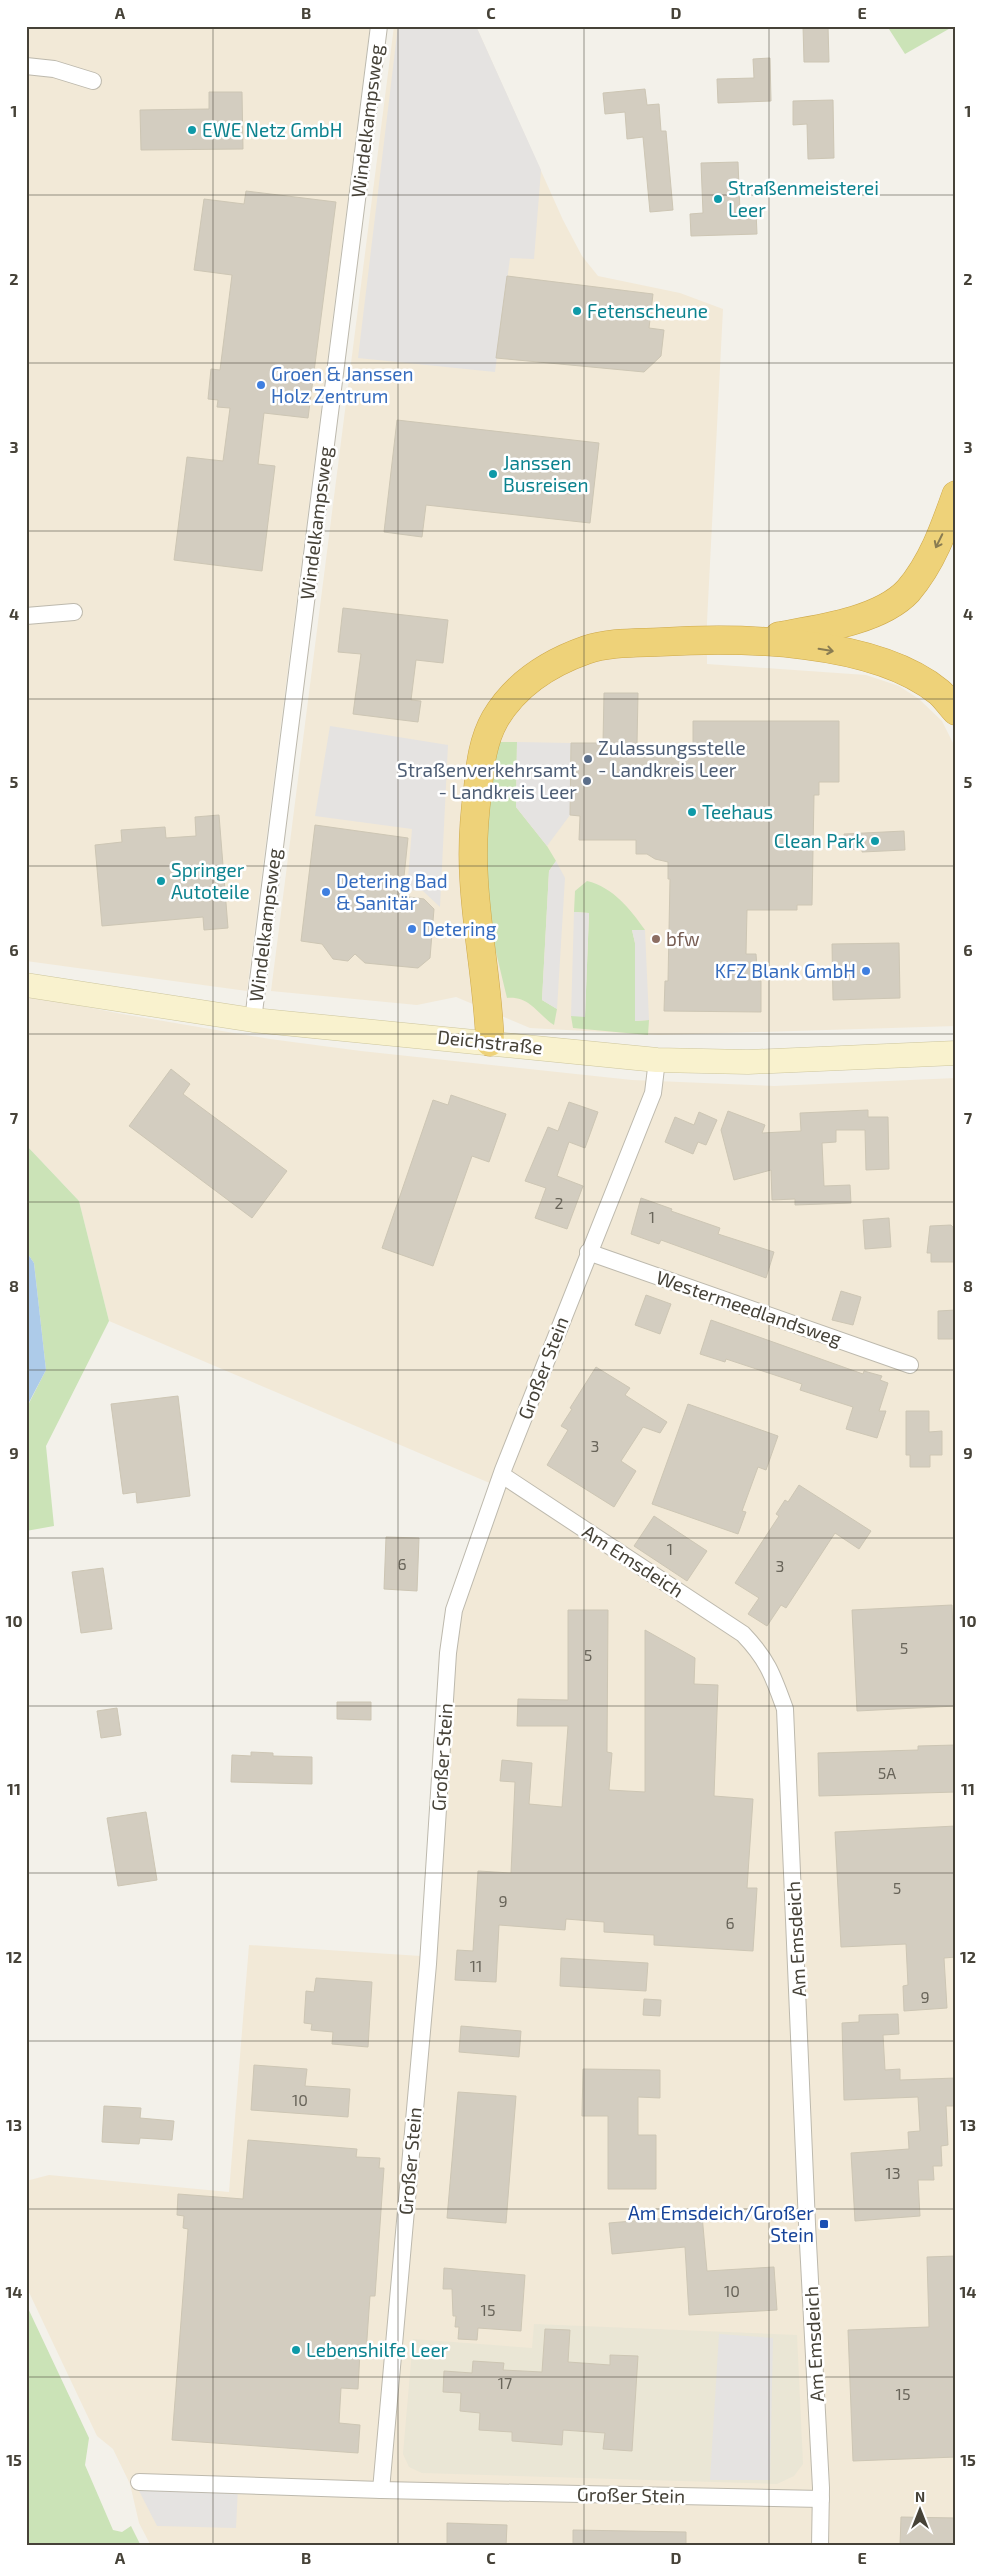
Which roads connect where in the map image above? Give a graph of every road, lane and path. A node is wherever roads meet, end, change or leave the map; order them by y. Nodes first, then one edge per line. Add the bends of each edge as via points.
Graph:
1 (379, 26) edge
2 (26, 66) edge
3 (93, 81) dead end
4 (956, 495) edge
5 (74, 612) dead end
6 (26, 616) edge
7 (760, 640) junction
8 (956, 711) edge
9 (26, 985) edge
10 (253, 1020) junction
11 (490, 1042) junction
12 (956, 1053) edge
13 (657, 1060) junction
14 (588, 1252) junction
15 (910, 1365) dead end
16 (502, 1475) junction
17 (139, 2482) dead end
18 (381, 2490) junction
19 (821, 2499) junction
20 (820, 2546) edge

1 - 10 street, Windelkampsweg
2 - 3 street via 54,69
4 -> 7 highway via 926,566 907,592 882,609 852,620
5 - 6 street
7 -> 8 highway via 840,652 880,662 940,692
7 - 11 highway via 672,641 588,649 559,660 530,678 494,720 480,767 474,879
9 - 10 main road, Deichstraße
10 - 11 main road, Deichstraße
11 - 13 main road, Deichstraße
12 - 13 main road, Deichstraße via 748,1062
13 - 14 street, Großer Stein via 653,1093
14 - 15 street, Westermeedlandsweg
14 - 16 street, Großer Stein
16 - 18 street, Großer Stein via 454,1610 448,1653 428,1964
16 - 19 street, Am Emsdeich via 743,1634 772,1671 785,1709
17 - 18 street, Großer Stein
18 - 19 street, Großer Stein
19 - 20 street, Am Emsdeich

